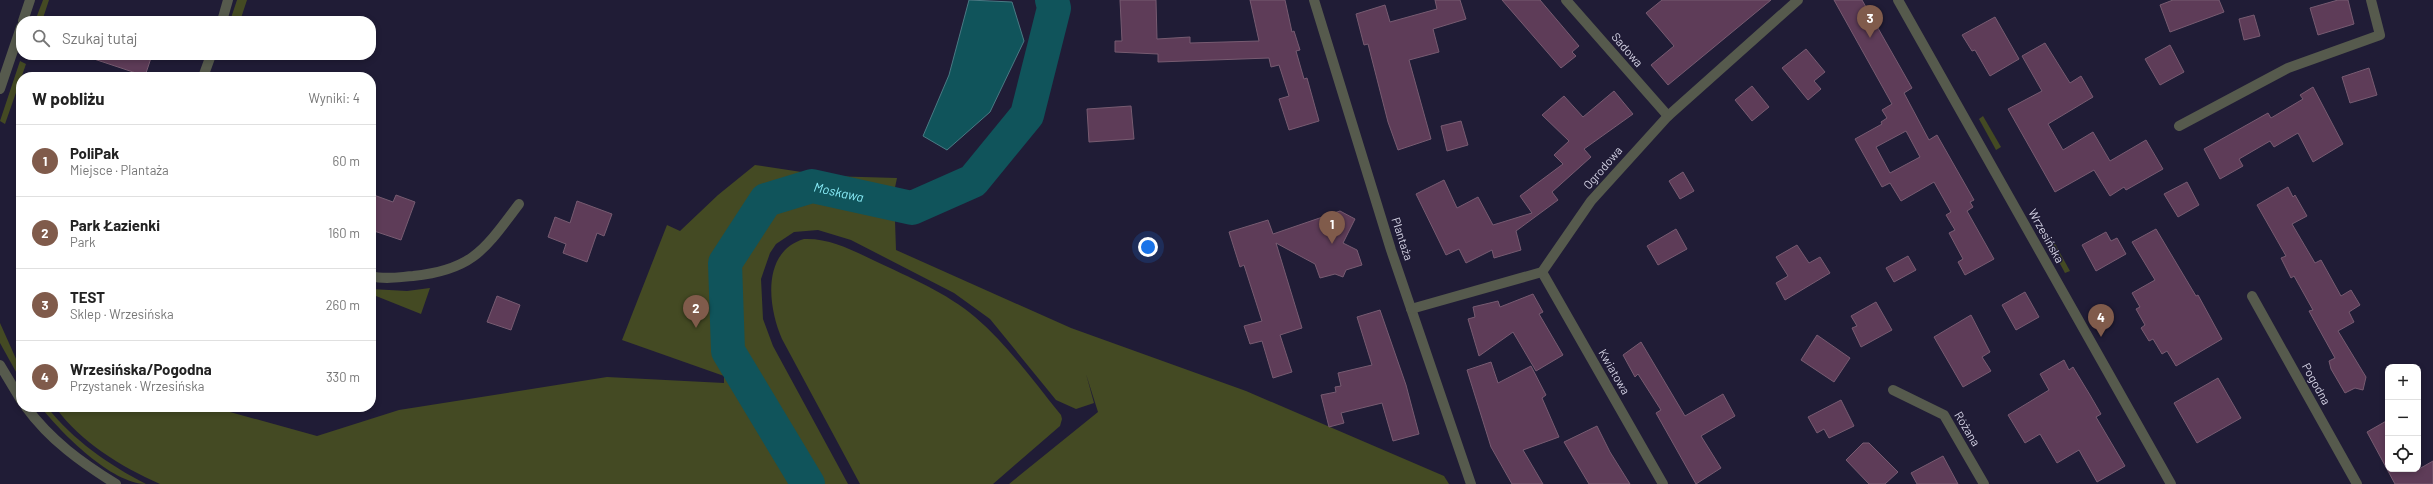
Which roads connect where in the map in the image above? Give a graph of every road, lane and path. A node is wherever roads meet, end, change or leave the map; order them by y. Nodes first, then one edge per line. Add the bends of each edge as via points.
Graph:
1 (30, 0) edge
2 (228, 0) edge
3 (1314, 0) edge
4 (1566, 0) edge
5 (1798, 0) edge
6 (1898, 0) edge
7 (2371, 0) edge
8 (25, 16) edge
9 (223, 16) edge
10 (16, 42) edge
11 (209, 60) edge
12 (205, 72) edge
13 (0, 89) edge
14 (1668, 116) junction
15 (2179, 126) dead end
16 (519, 204) dead end
17 (1542, 272) junction
18 (376, 278) edge
19 (2252, 296) dead end
20 (1411, 309) junction
21 (0, 365) edge
22 (1893, 390) dead end
23 (16, 392) edge
24 (30, 412) edge
25 (116, 484) edge
26 (1471, 484) edge
27 (1663, 484) edge
28 (1984, 484) edge
29 (2171, 484) edge
30 (2357, 484) edge

1 - 8 street
2 - 9 street
3 - 20 street, Plantaża
4 - 14 street, Sadowa
5 - 14 street, Ogrodowa
6 - 29 street, Wrzesińska
7 - 15 street via 2380,35 2288,68
10 - 13 street
11 - 12 street
14 - 17 street, Ogrodowa via 1591,201
16 - 18 street via 492,239 471,260 439,273
17 - 20 street
17 - 27 street, Kwiatowa
19 - 30 street, Pogodna
20 - 26 street, Plantaża
21 - 23 street
22 - 28 street, Różana via 1944,415
24 - 25 street via 53,438

